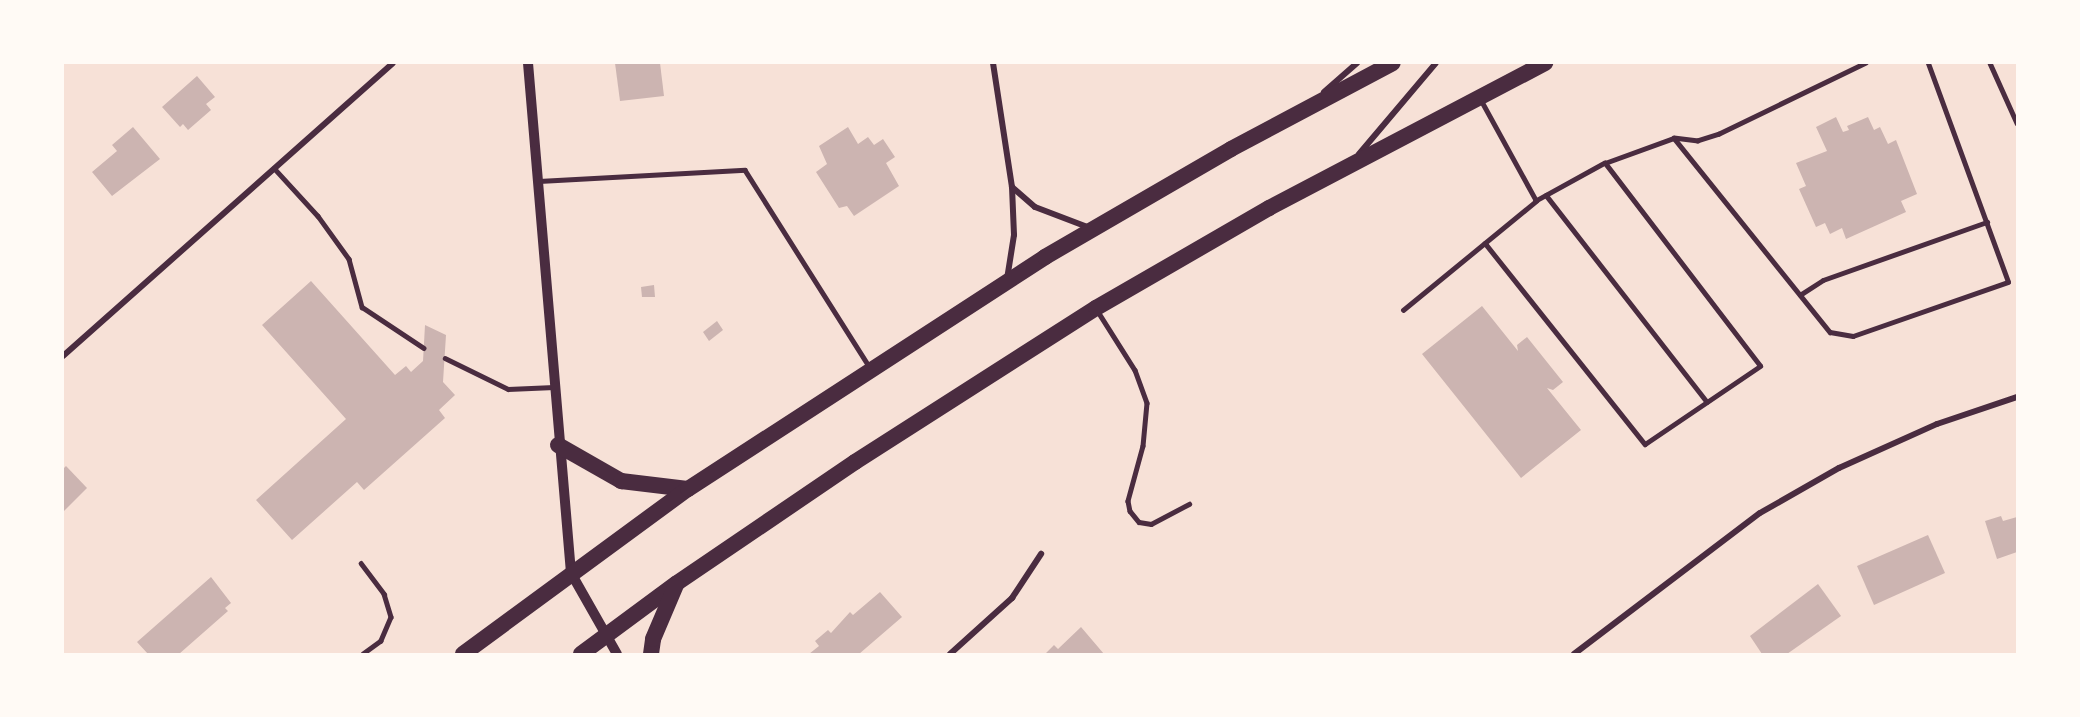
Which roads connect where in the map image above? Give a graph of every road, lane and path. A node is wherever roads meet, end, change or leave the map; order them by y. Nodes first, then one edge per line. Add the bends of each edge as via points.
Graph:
1 (393, 63) edge
2 (528, 63) edge
3 (993, 63) edge
4 (1357, 63) edge
5 (1393, 63) edge
6 (1436, 63) edge
7 (1545, 63) edge
8 (1866, 63) edge
9 (1928, 63) edge
10 (1990, 63) edge
11 (1479, 96) junction
12 (1305, 109) junction
13 (2017, 123) edge
14 (1674, 138) junction
15 (1605, 163) junction
16 (1351, 164) junction
17 (274, 168) junction
18 (537, 182) junction
19 (1012, 187) junction
20 (1546, 195) junction
21 (1536, 201) junction
22 (1987, 222) junction
23 (1093, 228) junction
24 (1485, 243) junction
25 (1006, 281) junction
26 (1800, 296) junction
27 (1096, 308) junction
28 (1403, 310) dead end
29 (424, 348) dead end
30 (63, 356) edge
31 (445, 358) dead end
32 (871, 368) junction
33 (554, 387) junction
34 (2017, 397) edge
35 (1707, 402) junction
36 (558, 445) junction
37 (688, 489) junction
38 (1189, 504) dead end
39 (1041, 554) dead end
40 (361, 563) dead end
41 (571, 573) junction
42 (677, 583) junction
43 (606, 635) junction
44 (363, 654) edge
45 (463, 654) edge
46 (581, 654) edge
47 (617, 654) edge
48 (651, 654) edge
49 (950, 654) edge
50 (1574, 654) edge

1 - 17 street
2 - 18 street
3 - 19 street
4 - 12 street
5 - 12 highway
6 - 16 street
7 - 11 highway
8 - 14 lane via 1719,134 1698,141
9 - 22 lane
10 - 13 lane
11 - 16 highway
11 - 21 lane
12 - 23 highway
14 - 15 lane
14 - 26 lane
15 - 20 lane
15 - 35 lane via 1760,366
16 - 27 highway
17 - 29 lane via 349,259 362,307
17 - 30 street
18 - 32 lane via 745,170
18 - 33 street
19 - 23 street via 1035,207
19 - 25 street via 1014,235
20 - 21 lane
20 - 35 lane
21 - 24 lane
22 - 26 lane via 1823,280
22 - 26 lane via 2008,282 1853,336 1830,332
23 - 25 highway
24 - 28 lane
24 - 35 lane via 1645,444
25 - 32 highway
27 - 38 lane via 1134,370 1147,403 1143,446 1128,501 1130,511 1139,522 1151,524
27 - 42 highway via 855,462
31 - 33 lane via 508,389
32 - 37 highway
33 - 36 street
34 - 50 street via 1937,424 1839,468 1760,513
36 - 37 highway via 621,481
36 - 41 street
37 - 41 highway
39 - 49 street via 1012,598
40 - 44 lane via 384,594 391,617 381,641
41 - 43 street
41 - 45 highway
42 - 43 highway
42 - 48 highway via 653,639
43 - 46 highway
43 - 47 street

